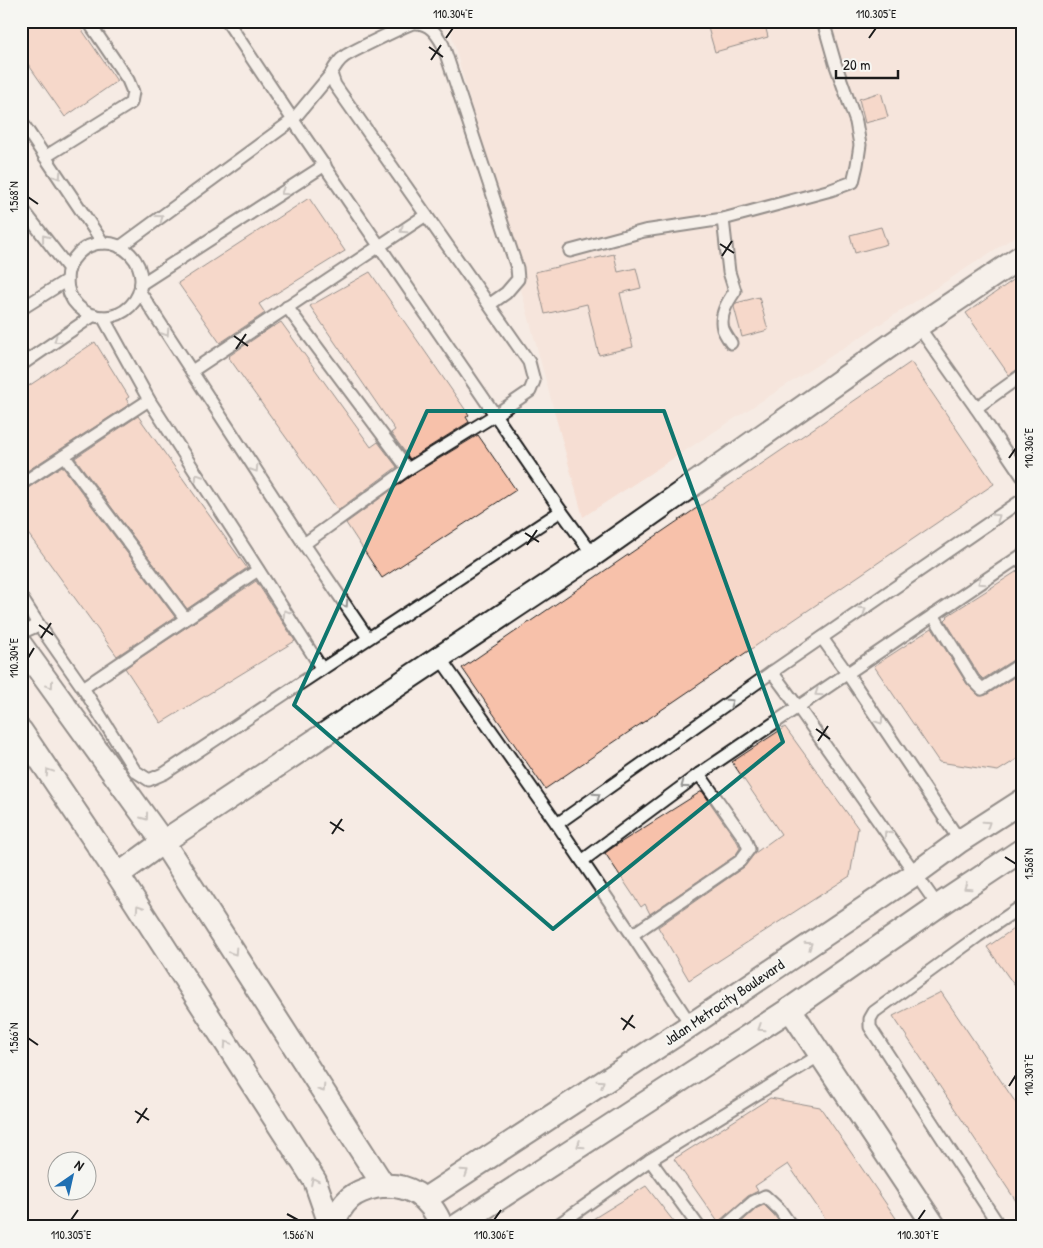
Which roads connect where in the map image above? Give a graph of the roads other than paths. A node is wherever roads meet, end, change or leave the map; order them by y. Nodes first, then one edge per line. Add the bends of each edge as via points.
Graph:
1 (88, 21) edge
2 (227, 21) edge
3 (823, 21) edge
4 (331, 74) junction
5 (293, 120) junction
6 (21, 121) edge
7 (45, 157) junction
8 (325, 165) junction
9 (21, 207) edge
10 (426, 215) junction
11 (723, 219) junction
12 (102, 243) junction
13 (379, 246) junction
14 (120, 247) junction
15 (570, 251) dead end
16 (1022, 256) edge
17 (68, 275) junction
18 (140, 288) junction
19 (489, 305) junction
20 (287, 307) junction
21 (21, 309) edge
22 (99, 316) junction
23 (918, 326) junction
24 (731, 343) dead end
25 (21, 365) edge
26 (192, 371) junction
27 (1022, 375) edge
28 (149, 400) junction
29 (976, 408) junction
30 (495, 415) junction
31 (64, 456) junction
32 (408, 469) junction
33 (1022, 476) edge
34 (21, 484) edge
35 (1022, 500) edge
36 (561, 511) junction
37 (304, 544) junction
38 (593, 555) junction
39 (1022, 555) edge
40 (258, 570) junction
41 (21, 597) edge
42 (933, 615) junction
43 (186, 618) junction
44 (39, 625) junction
45 (21, 633) edge
46 (368, 638) junction
47 (822, 638) junction
48 (21, 645) edge
49 (440, 658) junction
50 (1022, 663) edge
51 (322, 669) junction
52 (772, 672) junction
53 (847, 673) junction
54 (83, 688) junction
55 (798, 707) junction
56 (21, 730) edge
57 (699, 774) junction
58 (1022, 801) edge
59 (557, 824) junction
60 (960, 841) junction
61 (164, 842) junction
62 (1022, 850) edge
63 (582, 861) junction
64 (915, 874) junction
65 (118, 875) junction
66 (938, 906) junction
67 (1022, 906) edge
68 (632, 934) junction
69 (790, 1009) junction
70 (691, 1025) junction
71 (820, 1055) junction
72 (650, 1160) junction
73 (384, 1186) junction
74 (424, 1199) junction
75 (331, 1227) edge
76 (442, 1227) edge
77 (455, 1227) edge
78 (555, 1227) edge
79 (699, 1227) edge
80 (724, 1227) edge
81 (792, 1227) edge
82 (935, 1227) edge
83 (1000, 1227) edge

1 - 7 lane via 128,80 133,92 130,103
2 - 5 lane
3 - 11 lane via 834,63 856,122 860,145 853,182
4 - 5 lane
4 - 10 lane via 335,85
4 - 19 lane via 344,56 414,22 428,26 436,33 443,45 517,268 518,279
5 - 8 lane
14 -> 5 lane
6 - 7 lane
7 -> 12 lane
8 - 13 lane
8 -> 18 lane
17 -> 9 lane
10 -> 13 lane
10 - 19 lane
11 - 15 lane via 644,232
11 - 24 lane via 729,272 735,291 726,302 723,318 723,327
12 - 14 lane
12 - 17 lane via 82,251 74,259
13 - 20 lane
13 - 30 lane
14 - 18 lane via 137,263 141,273
16 - 23 street
17 - 21 lane
17 - 22 lane via 69,292 75,302 83,310
18 - 22 lane via 126,310
18 -> 26 lane
19 - 30 lane via 529,362 534,382 530,391
20 - 26 lane
20 - 32 lane
22 -> 25 lane
22 - 28 lane
23 - 29 lane
23 - 38 street
26 -> 37 lane
27 - 29 lane
28 - 31 lane
40 -> 28 lane
29 - 33 lane
30 - 32 lane
30 - 36 lane
31 - 34 lane
31 - 43 lane
32 - 37 lane
47 -> 35 lane
36 - 38 lane
36 - 46 lane
37 -> 46 lane
38 - 49 street
39 -> 42 lane
40 - 43 lane
51 -> 40 lane
41 - 44 lane
42 - 50 lane via 982,690
42 - 53 lane
43 - 54 lane
44 - 45 lane
44 - 54 lane
46 - 51 lane
47 - 52 lane
47 - 53 lane
48 -> 61 street
49 - 59 lane
49 - 61 street
51 - 54 lane via 165,773 149,780 135,771
52 - 55 lane
59 -> 52 lane
53 -> 55 lane
53 -> 60 lane
55 - 57 lane
64 -> 55 lane
65 -> 56 street
57 -> 63 lane
57 - 68 lane via 749,848 740,861
60 -> 58 street, Jalan Metrocity Boulevard
59 - 63 lane
60 - 64 street, Jalan Metrocity Boulevard
61 - 65 street
61 -> 73 street
62 -> 66 street
63 - 68 lane
64 - 66 lane
70 -> 64 street, Jalan Metrocity Boulevard
75 -> 65 street via 315,1181
66 - 69 street
67 - 83 lane via 882,1006 870,1019 870,1026
68 - 70 lane
69 - 71 street
69 -> 77 street
74 -> 70 street, Jalan Metrocity Boulevard
71 - 72 lane
71 - 82 street
72 - 78 lane
72 - 79 lane
73 - 74 street via 412,1191
73 - 75 street via 366,1189 351,1198
74 - 76 street
80 - 81 lane via 753,1202 766,1196

